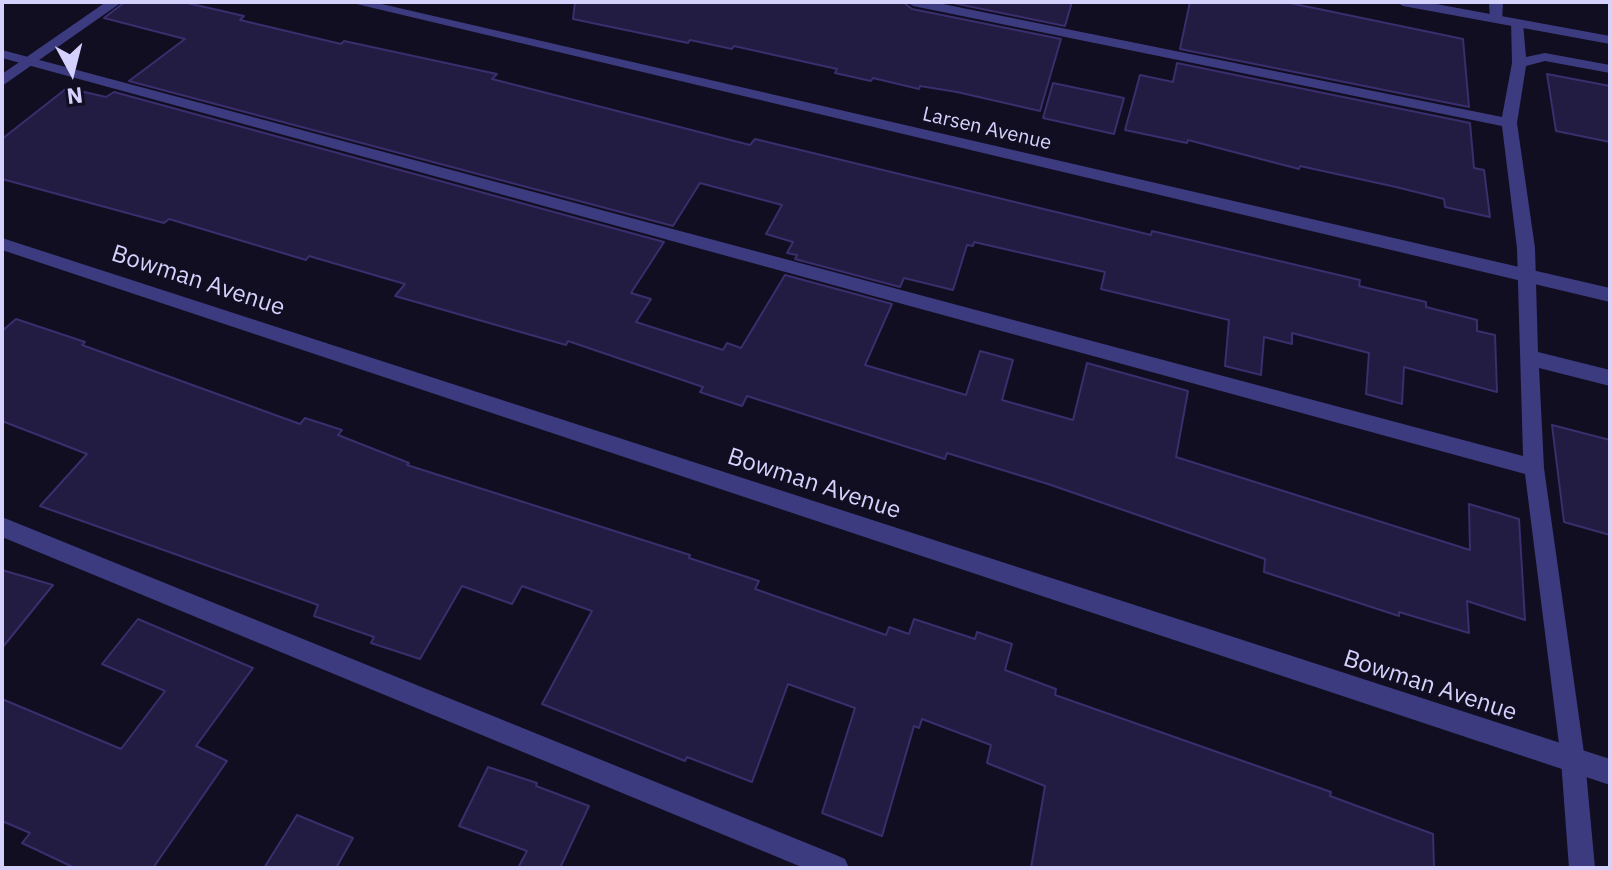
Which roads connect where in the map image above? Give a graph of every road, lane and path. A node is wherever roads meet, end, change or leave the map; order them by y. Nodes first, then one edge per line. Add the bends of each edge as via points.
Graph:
1 (115, 2) edge
2 (355, 2) edge
3 (913, 2) edge
4 (1403, 2) edge
5 (1496, 2) edge
6 (1497, 20) junction
7 (1516, 23) junction
8 (1610, 40) edge
9 (2, 54) edge
10 (29, 62) junction
11 (1519, 63) junction
12 (1610, 69) edge
13 (2, 81) edge
14 (1509, 123) junction
15 (2, 244) edge
16 (1525, 276) junction
17 (1610, 295) edge
18 (1530, 358) junction
19 (1610, 378) edge
20 (1534, 468) junction
21 (2, 527) edge
22 (1573, 760) junction
23 (1610, 772) edge
24 (836, 868) edge
25 (1582, 868) edge

1 - 10 street
2 - 16 street, Larsen Avenue
3 - 14 street
4 - 6 street
5 - 6 street
6 - 7 street
7 - 8 street
7 - 11 street
9 - 10 street
10 - 13 street
10 - 20 street
11 - 12 street via 1545,57
11 - 14 street
14 - 16 street
15 - 22 street, Bowman Avenue
16 - 17 street, Larsen Avenue
16 - 18 street
18 - 19 street
18 - 20 street
20 - 22 street
21 - 24 street
22 - 23 street, Bowman Avenue
22 - 25 street

